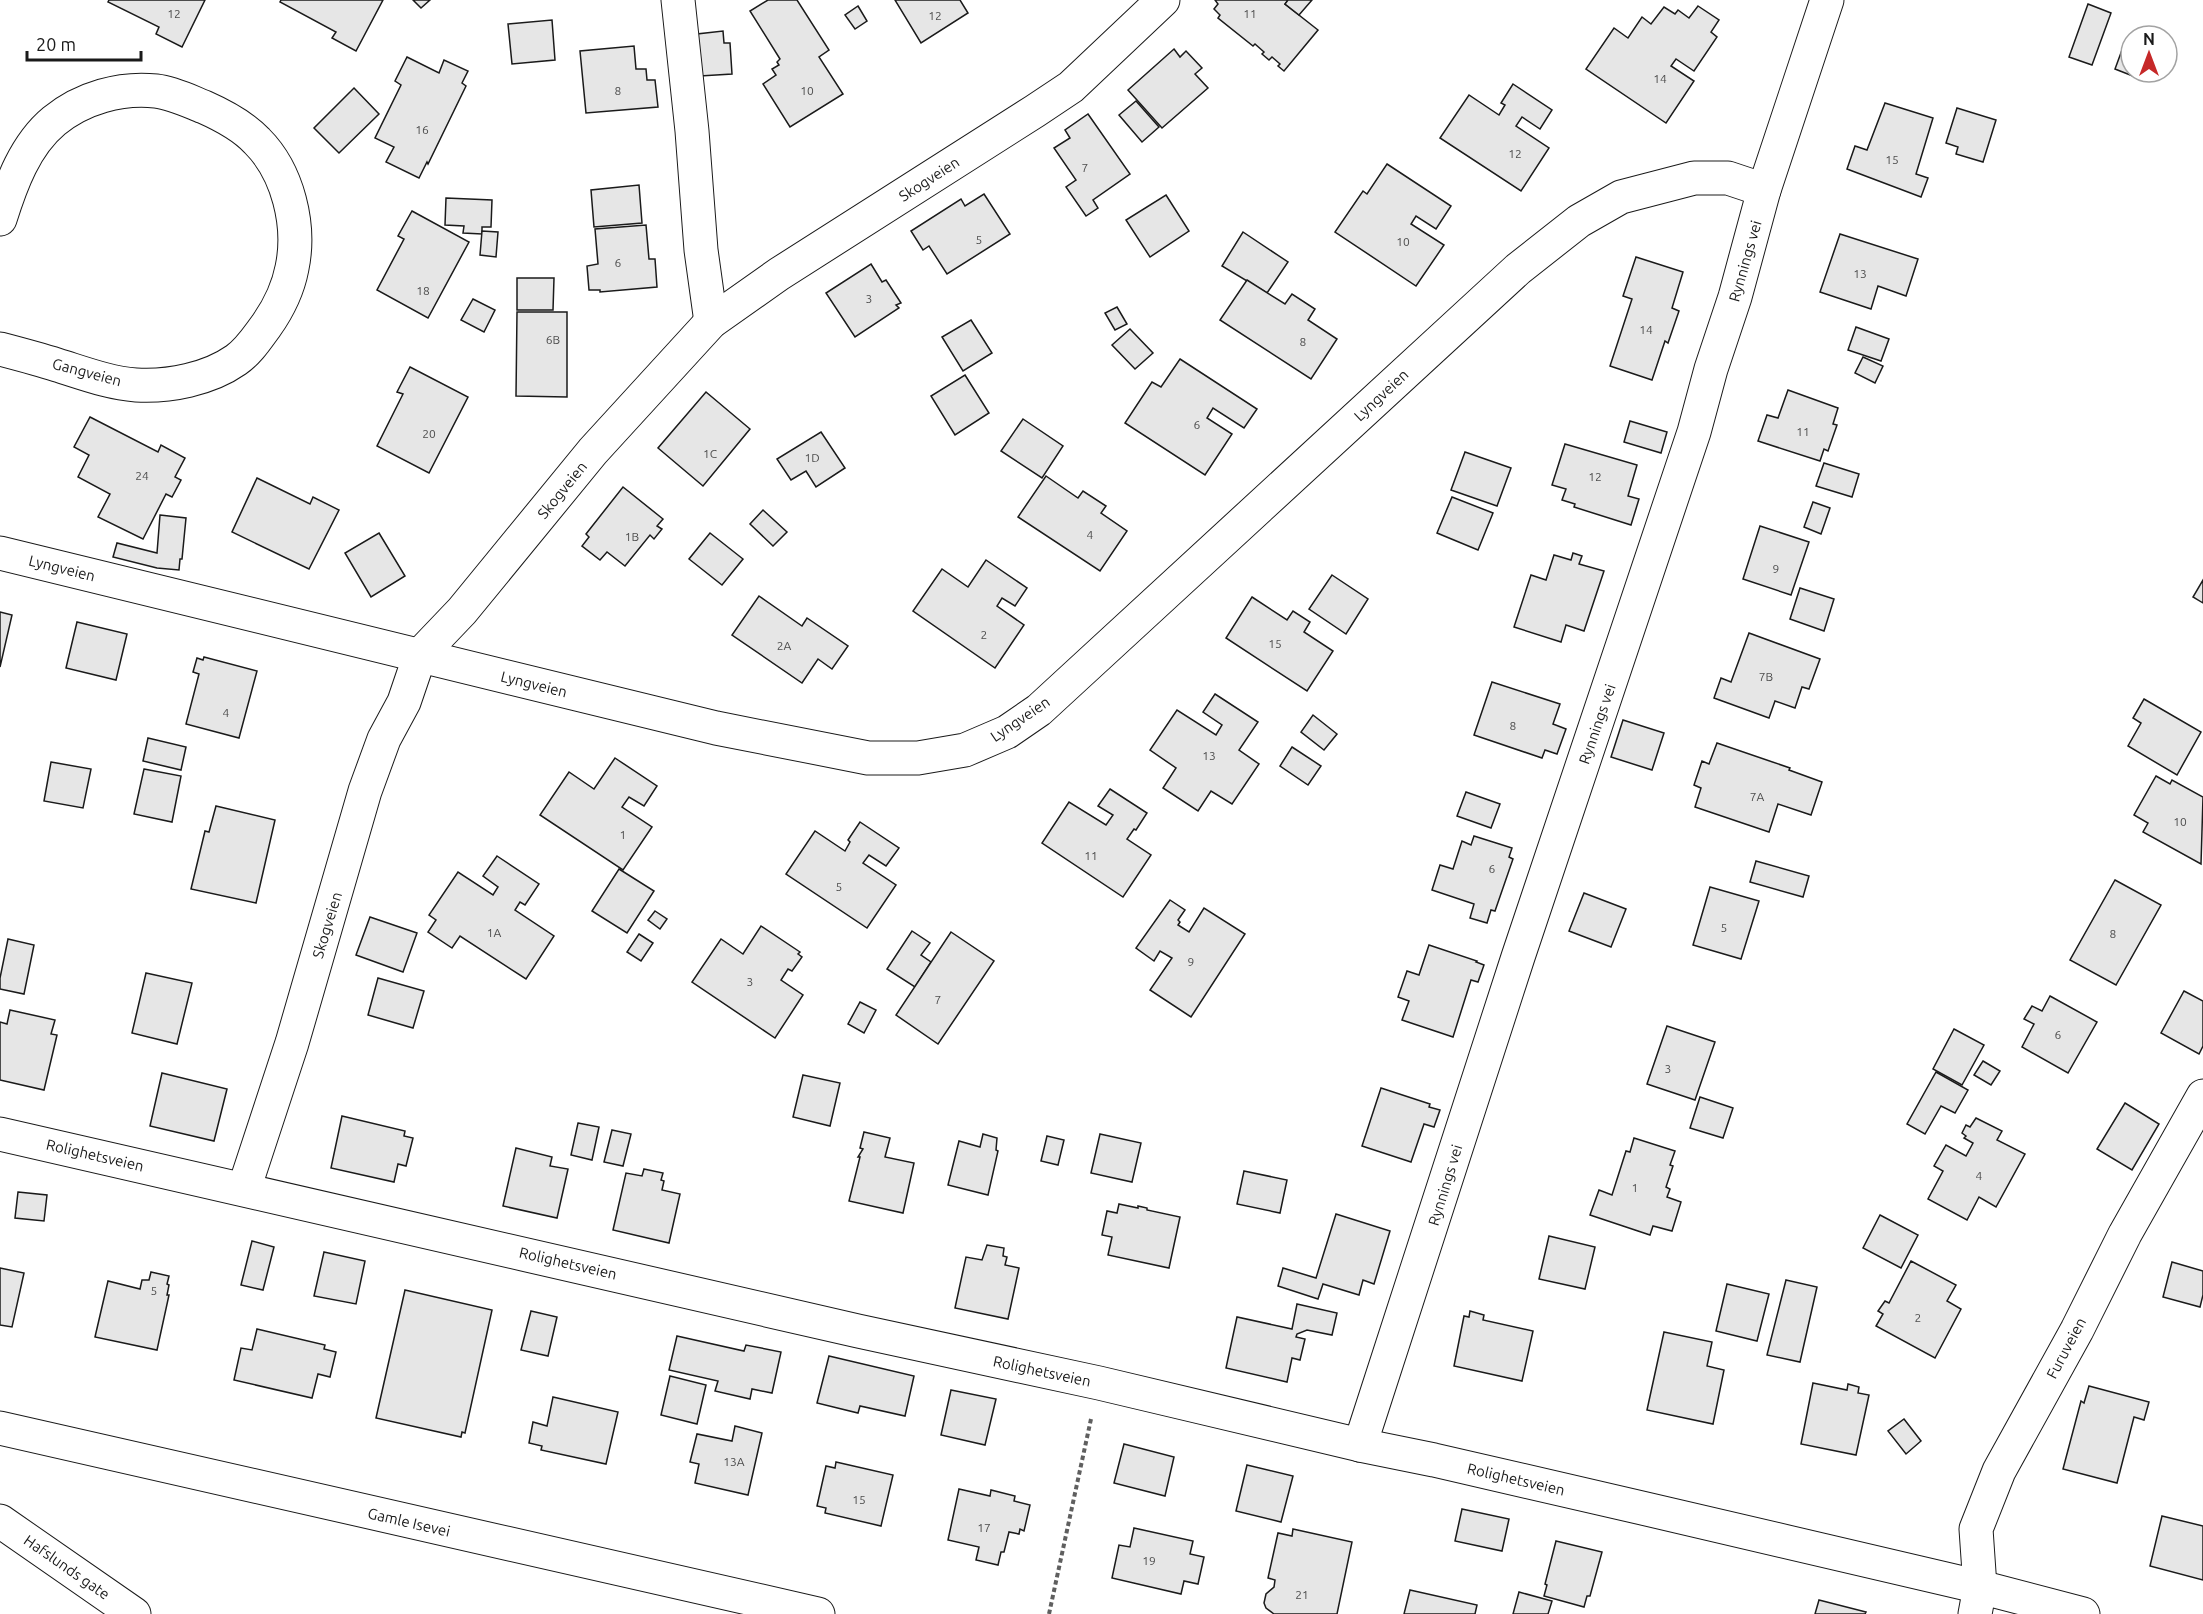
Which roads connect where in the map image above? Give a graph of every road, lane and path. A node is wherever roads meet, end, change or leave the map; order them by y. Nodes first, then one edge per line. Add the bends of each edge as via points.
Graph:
1 (678, 0) edge
2 (1163, 0) edge
3 (1827, 0) edge
4 (1764, 190) junction
5 (0, 219) edge
6 (711, 322) junction
7 (0, 349) edge
8 (0, 553) edge
9 (420, 655) junction
10 (2203, 1096) edge
11 (0, 1134) edge
12 (244, 1189) junction
13 (1099, 1383) junction
14 (0, 1428) edge
15 (1360, 1445) junction
16 (0, 1521) edge
17 (1977, 1600) edge
18 (134, 1614) edge
19 (819, 1614) edge
20 (1049, 1614) edge
21 (2083, 1614) edge

1 - 6 main road
2 - 6 main road, Skogveien via 1071,87 779,274
3 - 4 main road, Rynnings vei
4 - 9 main road, Lyngveien via 1728,178 1694,178 1621,197 1579,221 1518,269 1038,710 1006,732 966,750 918,758 868,758 716,728
4 - 15 main road, Rynnings vei via 1694,432
5 - 7 main road, Gangveien via 22,162 53,122 76,106 101,96 157,91 213,111 257,141 279,173 288,197 294,243 285,290 259,336 236,360 197,378 136,385
6 - 9 main road, Skogveien via 593,451 482,587
8 - 9 main road, Lyngveien
9 - 12 main road, Skogveien via 365,791 292,1043
10 - 17 main road, Furuveien via 1999,1471 1976,1529
11 - 12 main road, Rolighetsveien
12 - 13 main road, Rolighetsveien
13 - 15 main road, Rolighetsveien
13 - 20 path
14 - 19 main road, Gamle Isevei
15 - 17 main road, Rolighetsveien via 1434,1460
16 - 18 main road, Hafslunds gate
17 - 21 main road, Rolighetsveien

